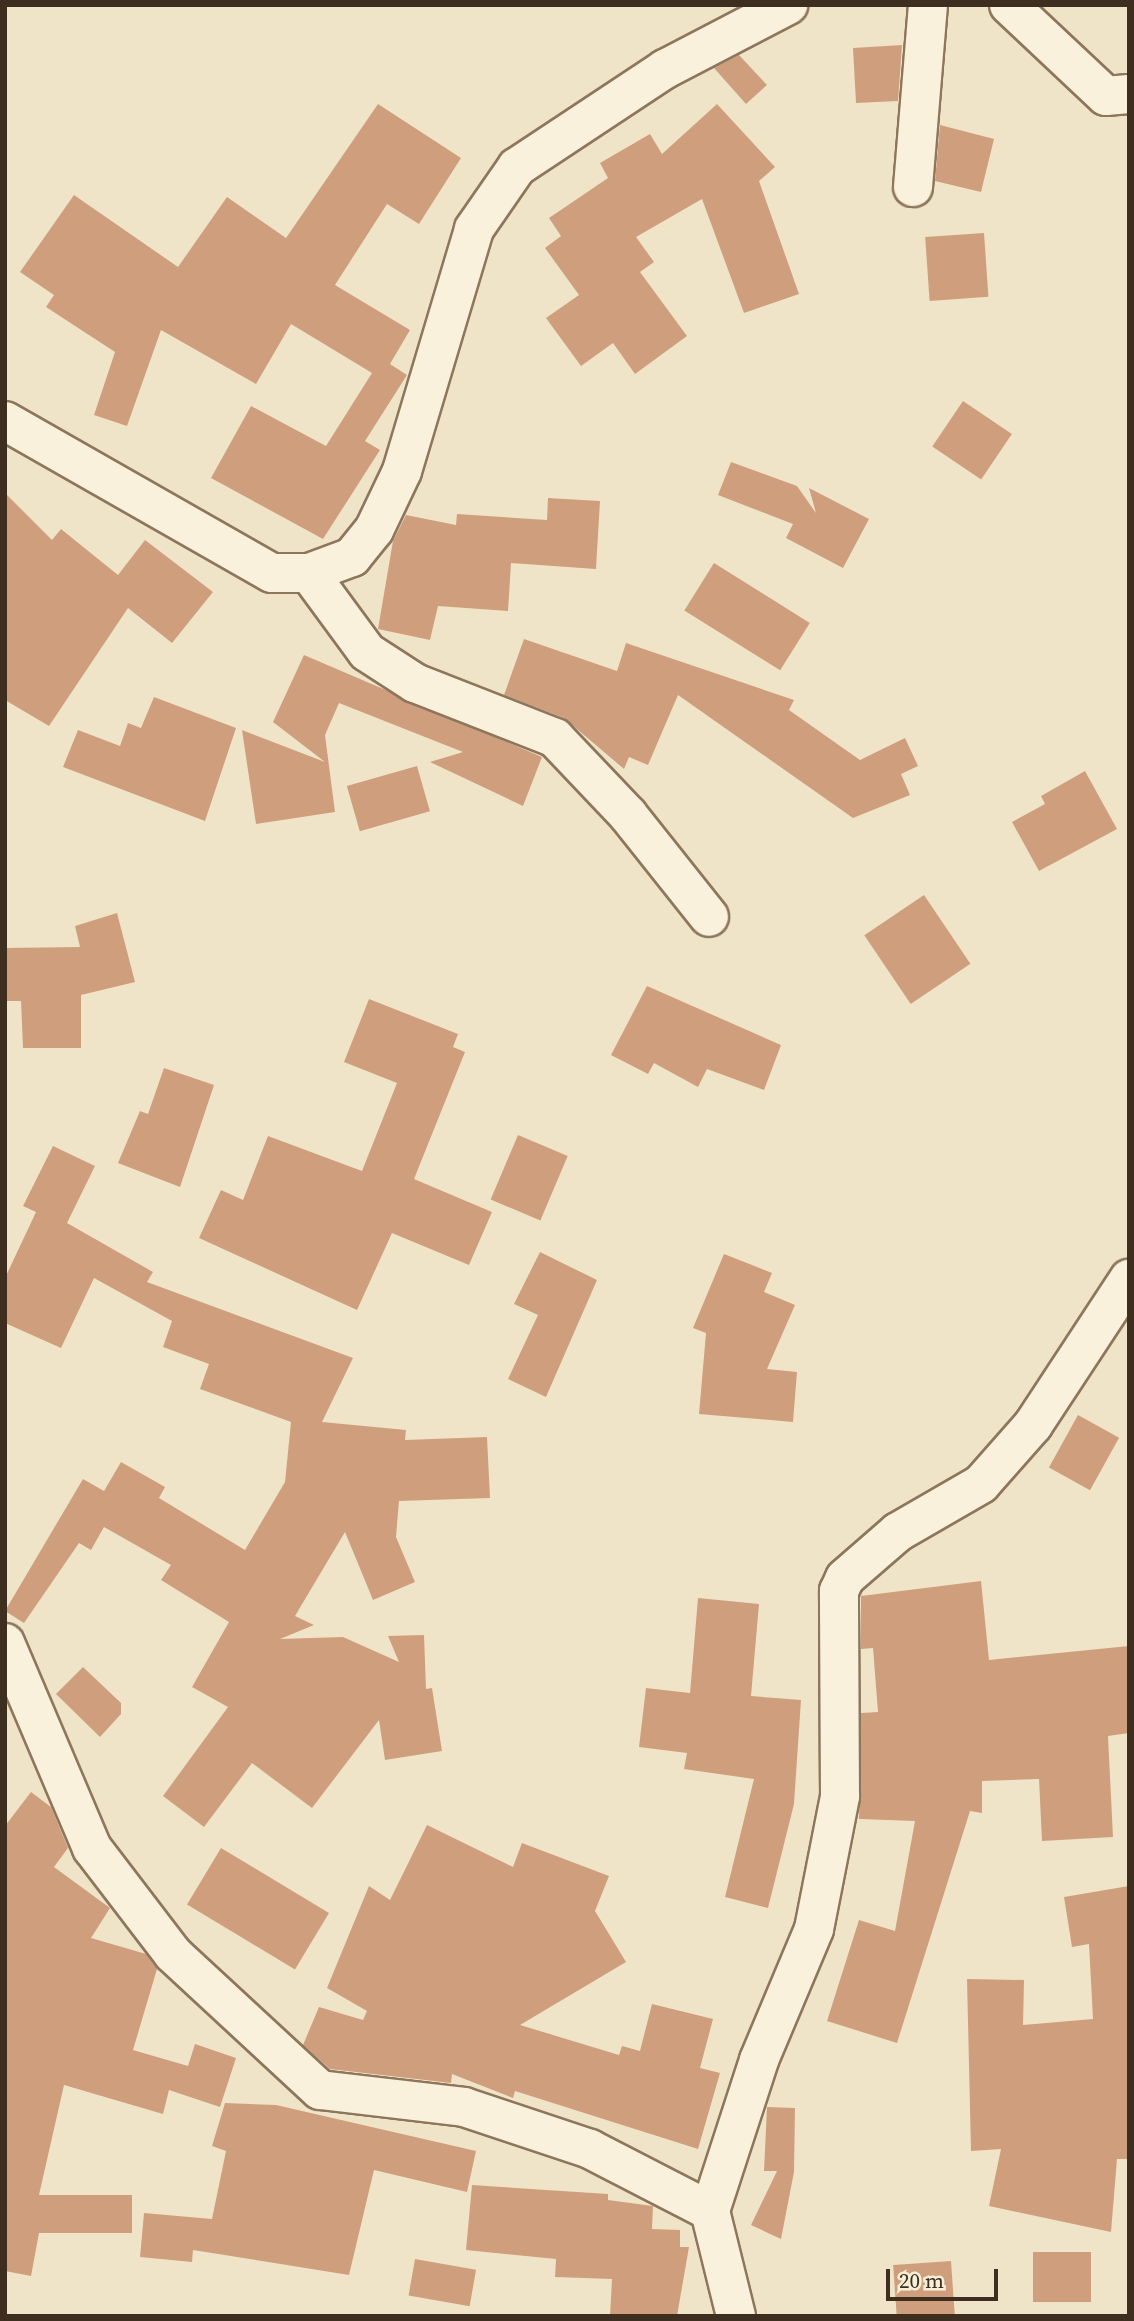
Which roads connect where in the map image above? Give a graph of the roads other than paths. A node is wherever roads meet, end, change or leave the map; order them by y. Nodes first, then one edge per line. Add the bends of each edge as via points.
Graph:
1 (788, 5) edge
2 (928, 5) edge
3 (1009, 5) edge
4 (1129, 94) edge
5 (913, 187) dead end
6 (5, 421) edge
7 (309, 573) junction
8 (709, 917) dead end
9 (1129, 1279) edge
10 (5, 1643) edge
11 (710, 2211) junction
12 (736, 2316) edge

1 - 7 street via 665,69 517,167 474,229 402,471 374,530 352,557
2 - 5 street
3 - 4 street via 1106,96
6 - 7 street via 272,573
7 - 8 street via 367,652 415,683 555,738 628,815
9 - 11 street via 1033,1425 981,1484 898,1532 845,1578 838,1602 840,1797 814,1929 759,2060
10 - 11 street via 92,1847 173,1954 320,2090 464,2108 590,2149
11 - 12 street

